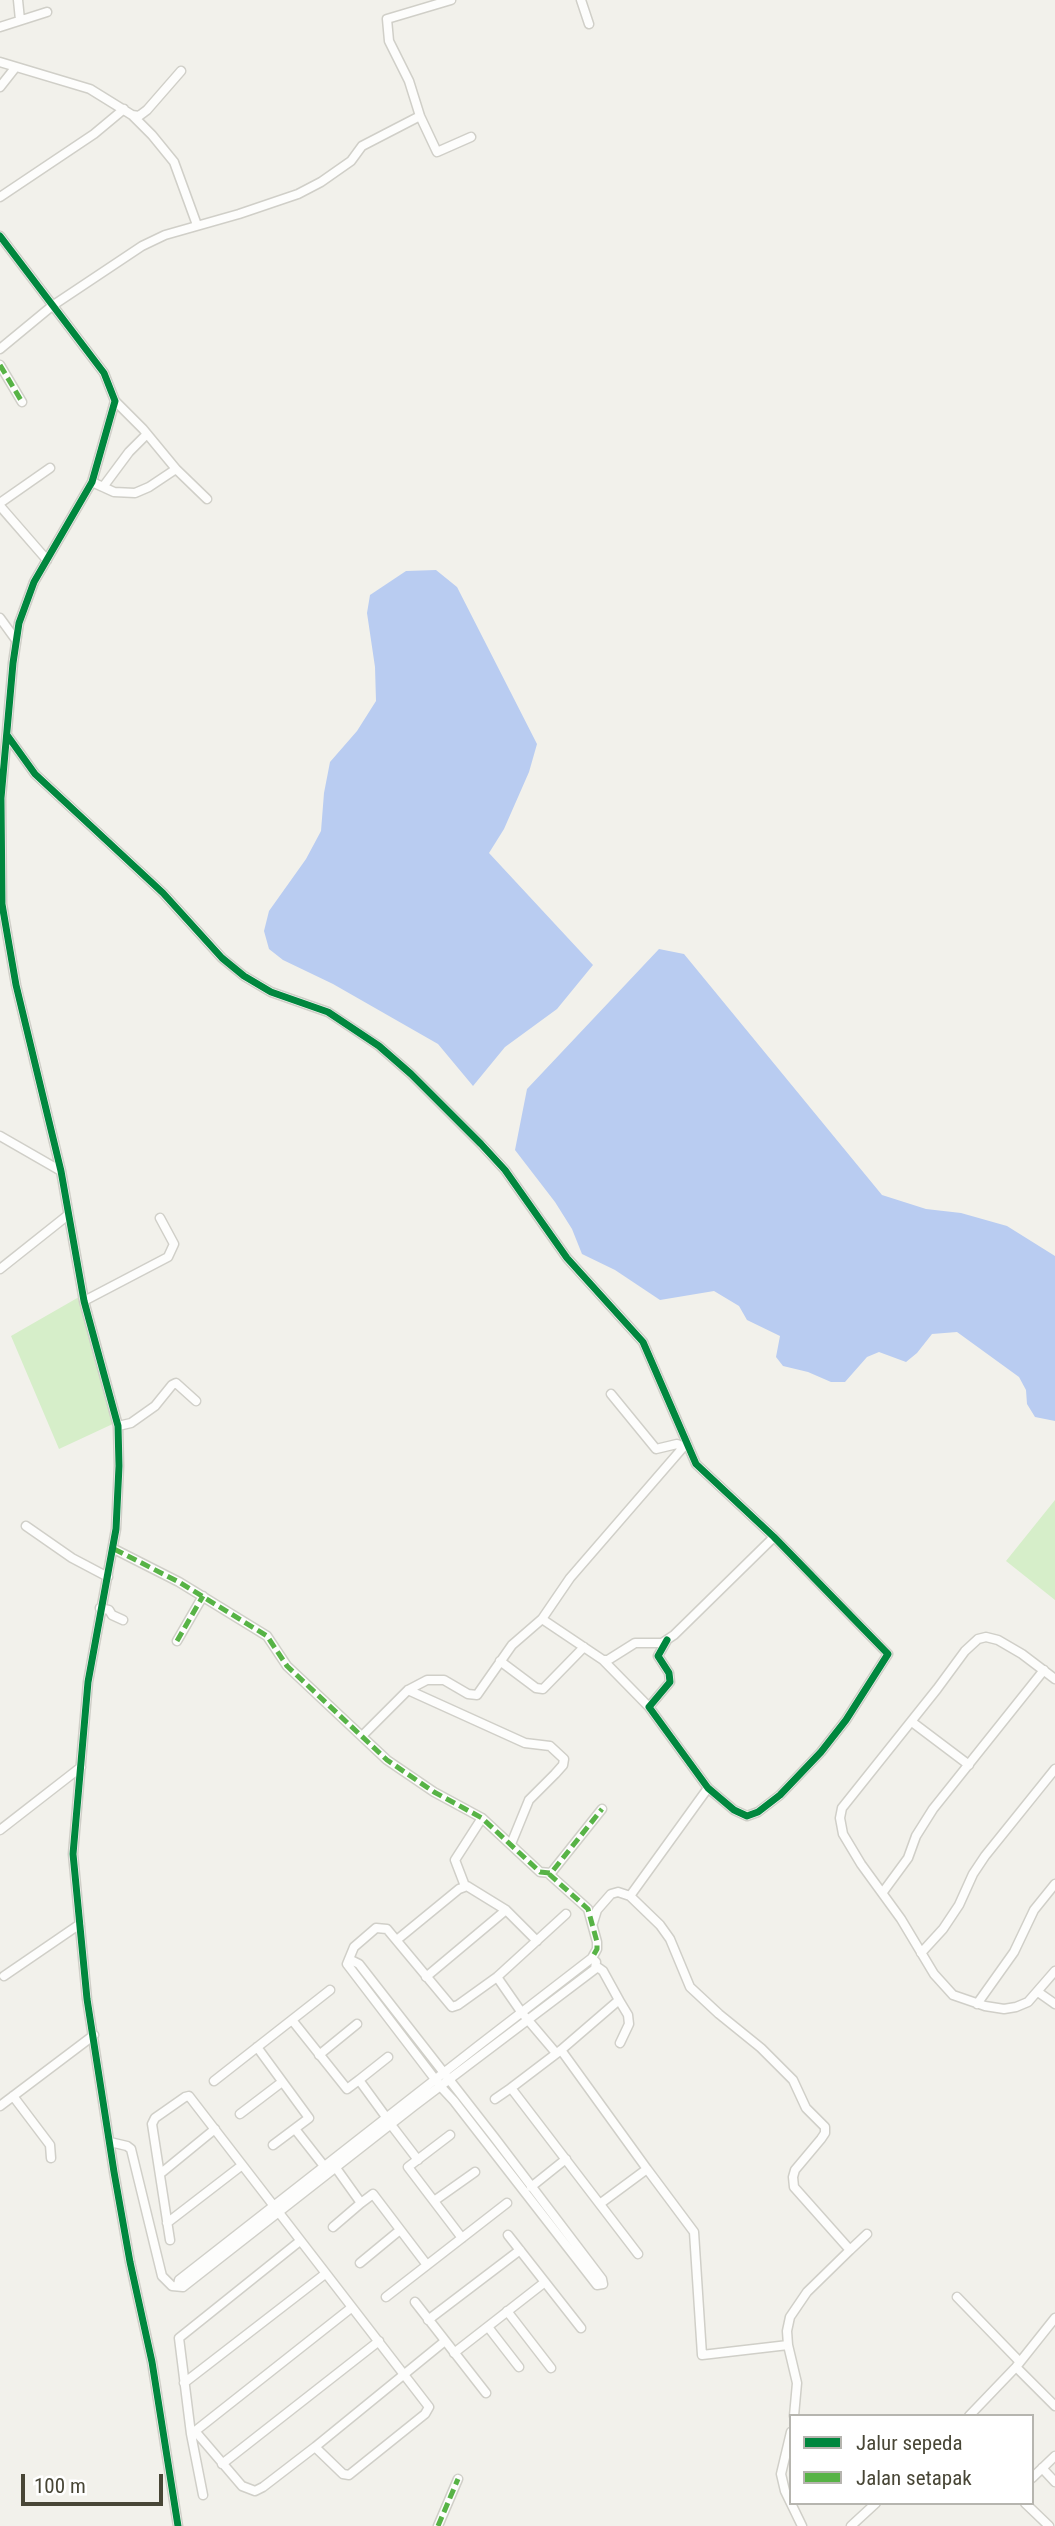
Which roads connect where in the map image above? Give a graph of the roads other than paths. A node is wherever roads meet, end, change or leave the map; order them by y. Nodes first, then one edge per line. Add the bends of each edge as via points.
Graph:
1 (18, 0) edge
2 (451, 0) edge
3 (581, 0) edge
4 (47, 12) dead end
5 (20, 20) junction
6 (589, 24) dead end
7 (0, 27) edge
8 (0, 62) edge
9 (15, 68) junction
10 (181, 71) dead end
11 (0, 87) edge
12 (128, 112) junction
13 (420, 116) junction
14 (471, 137) dead end
15 (0, 197) edge
16 (197, 225) junction
17 (0, 236) edge
18 (52, 306) junction
19 (0, 349) edge
20 (0, 365) edge
21 (115, 401) junction
22 (22, 402) dead end
23 (147, 434) junction
24 (50, 468) dead end
25 (176, 469) junction
26 (92, 482) junction
27 (103, 488) junction
28 (207, 499) dead end
29 (0, 504) edge
30 (47, 561) junction
31 (0, 618) edge
32 (16, 640) junction
33 (6, 734) junction
34 (1, 888) edge
35 (0, 1136) edge
36 (61, 1171) junction
37 (68, 1214) junction
38 (160, 1218) dead end
39 (0, 1269) edge
40 (84, 1301) junction
41 (611, 1394) dead end
42 (196, 1401) dead end
43 (118, 1426) junction
44 (685, 1445) junction
45 (26, 1526) dead end
46 (774, 1537) junction
47 (114, 1549) junction
48 (108, 1577) junction
49 (203, 1596) junction
50 (100, 1608) junction
51 (123, 1619) dead end
52 (542, 1619) junction
53 (667, 1640) junction
54 (177, 1641) dead end
55 (584, 1647) junction
56 (603, 1660) junction
57 (500, 1661) junction
58 (1044, 1670) junction
59 (1055, 1679) edge
60 (408, 1690) junction
61 (649, 1707) junction
62 (912, 1722) junction
63 (363, 1735) junction
64 (969, 1765) junction
65 (81, 1768) junction
66 (1055, 1769) edge
67 (708, 1788) junction
68 (602, 1809) dead end
69 (482, 1818) junction
70 (0, 1830) edge
71 (511, 1844) junction
72 (549, 1874) junction
73 (1055, 1884) edge
74 (464, 1886) junction
75 (883, 1892) junction
76 (630, 1896) junction
77 (506, 1910) junction
78 (566, 1914) dead end
79 (593, 1923) junction
80 (80, 1924) junction
81 (398, 1939) junction
82 (537, 1941) junction
83 (921, 1952) junction
84 (349, 1959) junction
85 (594, 1962) junction
86 (1055, 1971) edge
87 (4, 1976) dead end
88 (426, 1977) junction
89 (497, 1977) junction
90 (330, 1990) dead end
91 (1038, 1992) junction
92 (619, 2000) junction
93 (978, 2004) junction
94 (1055, 2004) edge
95 (525, 2016) junction
96 (292, 2020) junction
97 (357, 2024) dead end
98 (94, 2035) junction
99 (620, 2043) dead end
100 (257, 2048) junction
101 (558, 2052) junction
102 (319, 2055) junction
103 (388, 2057) dead end
104 (447, 2078) junction
105 (359, 2080) junction
106 (214, 2081) dead end
107 (282, 2082) junction
108 (438, 2084) junction
109 (511, 2088) junction
110 (13, 2096) junction
111 (457, 2098) junction
112 (495, 2099) dead end
113 (0, 2106) edge
114 (240, 2114) dead end
115 (386, 2117) junction
116 (391, 2126) junction
117 (215, 2129) junction
118 (295, 2129) junction
119 (450, 2135) dead end
120 (490, 2140) junction
121 (110, 2142) junction
122 (273, 2145) dead end
123 (51, 2158) dead end
124 (566, 2159) junction
125 (418, 2160) junction
126 (241, 2166) junction
127 (324, 2166) junction
128 (336, 2168) junction
129 (647, 2169) junction
130 (475, 2172) dead end
131 (160, 2174) junction
132 (531, 2187) junction
133 (434, 2201) junction
134 (361, 2203) junction
135 (507, 2203) dead end
136 (601, 2203) junction
137 (276, 2210) junction
138 (167, 2223) junction
139 (333, 2227) dead end
140 (400, 2230) junction
141 (867, 2234) dead end
142 (508, 2235) dead end
143 (462, 2238) junction
144 (567, 2239) junction
145 (170, 2241) dead end
146 (300, 2241) junction
147 (520, 2250) junction
148 (850, 2250) junction
149 (638, 2254) dead end
150 (360, 2263) dead end
151 (428, 2265) junction
152 (325, 2274) junction
153 (545, 2282) junction
154 (386, 2297) dead end
155 (957, 2297) dead end
156 (415, 2302) dead end
157 (351, 2308) junction
158 (507, 2311) junction
159 (429, 2320) junction
160 (1054, 2322) edge
161 (488, 2327) junction
162 (581, 2328) dead end
163 (379, 2341) junction
164 (445, 2341) junction
165 (788, 2345) junction
166 (454, 2353) junction
167 (1018, 2364) junction
168 (519, 2367) dead end
169 (551, 2368) dead end
170 (405, 2374) junction
171 (184, 2384) junction
172 (486, 2393) dead end
173 (1055, 2406) edge
174 (794, 2414) edge
175 (972, 2414) edge
176 (193, 2432) junction
177 (789, 2440) edge
178 (314, 2446) junction
179 (1055, 2456) edge
180 (222, 2464) junction
181 (1042, 2468) junction
182 (1034, 2476) edge
183 (458, 2479) dead end
184 (1055, 2483) edge
185 (202, 2495) dead end
186 (789, 2499) edge
187 (792, 2505) edge
188 (874, 2505) edge
189 (1027, 2505) edge
190 (178, 2526) edge
191 (438, 2526) edge
192 (802, 2526) edge
193 (851, 2526) edge
194 (1049, 2526) edge

1 - 5 street
2 - 13 street via 387,19 389,41
3 - 6 street
4 - 5 street
5 - 7 street
8 - 9 street
9 - 11 street
9 - 12 street via 90,89
10 - 12 street via 147,110 139,116
12 - 15 street
12 - 16 street via 174,162
13 - 14 street via 437,152
13 - 16 street via 362,146 351,161 298,194
16 - 18 street via 142,246
17 - 18 street
18 - 19 street
18 - 21 street via 104,373
20 - 22 street
21 - 23 street
21 - 26 street
23 - 25 street
23 - 27 street
24 - 29 street
25 - 27 street via 135,493
25 - 28 street
26 - 27 street
26 - 30 street
29 - 30 street
30 - 32 street via 26,600
31 - 32 street
32 - 33 street
33 - 34 street
33 - 44 street via 36,774 163,893 222,958 271,992 328,1012 379,1046 505,1170 567,1258 643,1342
34 - 36 street via 11,962
35 - 36 street
36 - 37 street
37 - 39 street
37 - 40 street
38 - 40 street via 174,1244 168,1257
40 - 43 street
41 - 44 street via 656,1449
42 - 43 street via 172,1384 155,1406 131,1423
43 - 47 street
44 - 46 street via 696,1464
44 - 52 street via 570,1578
45 - 48 street
46 - 53 street
46 - 67 street via 888,1654 821,1752 758,1812 741,1815
47 - 48 street
47 - 49 street
48 - 50 street
49 - 54 street
49 - 63 street via 267,1636 287,1666
50 - 51 street
50 - 65 street
52 - 55 street
52 - 57 street
53 - 56 street via 635,1643
53 - 61 street via 658,1656 670,1682
55 - 56 street
55 - 57 street via 543,1689
56 - 61 street
57 - 60 street via 477,1695 434,1678
58 - 59 street
58 - 62 street via 998,1640 981,1637 965,1651
58 - 64 street
60 - 63 street
60 - 71 street via 525,1743 550,1746 564,1759 529,1800
61 - 67 street
62 - 64 street
62 - 75 street via 842,1808 840,1818 843,1834
63 - 69 street via 400,1770
64 - 75 street via 923,1824 908,1858
65 - 70 street
65 - 80 street via 73,1854
66 - 83 street via 978,1865 960,1905
67 - 76 street
68 - 72 street
69 - 71 street
69 - 74 street via 454,1860
71 - 72 street via 537,1870
72 - 79 street via 583,1903
73 - 93 street via 1034,1910 1014,1952
74 - 77 street
74 - 81 street
75 - 83 street
76 - 79 street via 611,1894
76 - 148 street via 670,1939 690,1987 793,2080 806,2108 825,2127 821,2139 795,2170 794,2186
77 - 82 street
77 - 88 street
78 - 82 street
79 - 85 street
80 - 87 street
80 - 98 street
81 - 84 street via 387,1929 376,1928 351,1950
81 - 88 street
82 - 89 street
83 - 93 street via 953,1995
84 - 104 street via 359,1964
84 - 108 street via 349,1969
85 - 92 street
85 - 95 street
86 - 91 street
88 - 89 street via 452,2007
89 - 95 street
90 - 96 street
91 - 93 street via 1028,2002 1004,2010
91 - 94 street
92 - 99 street via 629,2024
92 - 101 street
95 - 101 street
95 - 104 street
96 - 100 street
96 - 102 street
97 - 102 street
98 - 110 street
98 - 121 street
100 - 106 street
100 - 107 street
101 - 109 street
101 - 129 street
102 - 105 street via 347,2089
103 - 105 street
104 - 108 street
104 - 111 street
105 - 115 street
107 - 114 street
107 - 118 street via 309,2118
108 - 111 street
108 - 115 street
108 - 116 street
109 - 112 street
109 - 124 street
110 - 113 street
110 - 123 street via 50,2145
111 - 120 street
115 - 127 street
116 - 125 street
116 - 128 street
117 - 126 street
117 - 131 street
117 - 131 street via 189,2096 155,2118 152,2131
118 - 122 street
118 - 127 street
119 - 125 street
120 - 132 street
120 - 144 street
121 - 137 street via 127,2146 135,2156 162,2276 172,2286 183,2287
121 - 190 street
124 - 132 street
124 - 136 street
125 - 133 street via 408,2167
126 - 137 street
126 - 138 street
127 - 137 street
128 - 134 street
128 - 137 street
129 - 136 street
129 - 165 street via 694,2232 702,2355
130 - 133 street
131 - 138 street
132 - 144 street
133 - 143 street
134 - 139 street
134 - 140 street via 373,2194
135 - 143 street
136 - 149 street
137 - 146 street
138 - 145 street
140 - 150 street
140 - 151 street
141 - 148 street
142 - 147 street
143 - 151 street
144 - 144 street via 602,2278 603,2284 597,2285
146 - 152 street
146 - 171 street via 183,2333 178,2343
147 - 153 street
147 - 159 street
148 - 165 street via 797,2304 790,2317
151 - 154 street
152 - 157 street
152 - 171 street
153 - 158 street
153 - 162 street
155 - 167 street
156 - 159 street
157 - 163 street
157 - 176 street
158 - 161 street
158 - 169 street
159 - 164 street
160 - 167 street
161 - 166 street
161 - 168 street
163 - 170 street
163 - 180 street
164 - 166 street
164 - 170 street
165 - 174 street via 797,2383
166 - 172 street
167 - 173 street
167 - 175 street
170 - 178 street
170 - 178 street via 428,2410 349,2474 343,2474
171 - 176 street
176 - 180 street
176 - 185 street
177 - 186 street via 780,2474
178 - 180 street via 255,2491 242,2486
179 - 181 street
181 - 182 street
181 - 184 street
183 - 191 street
187 - 192 street
188 - 193 street
189 - 194 street

